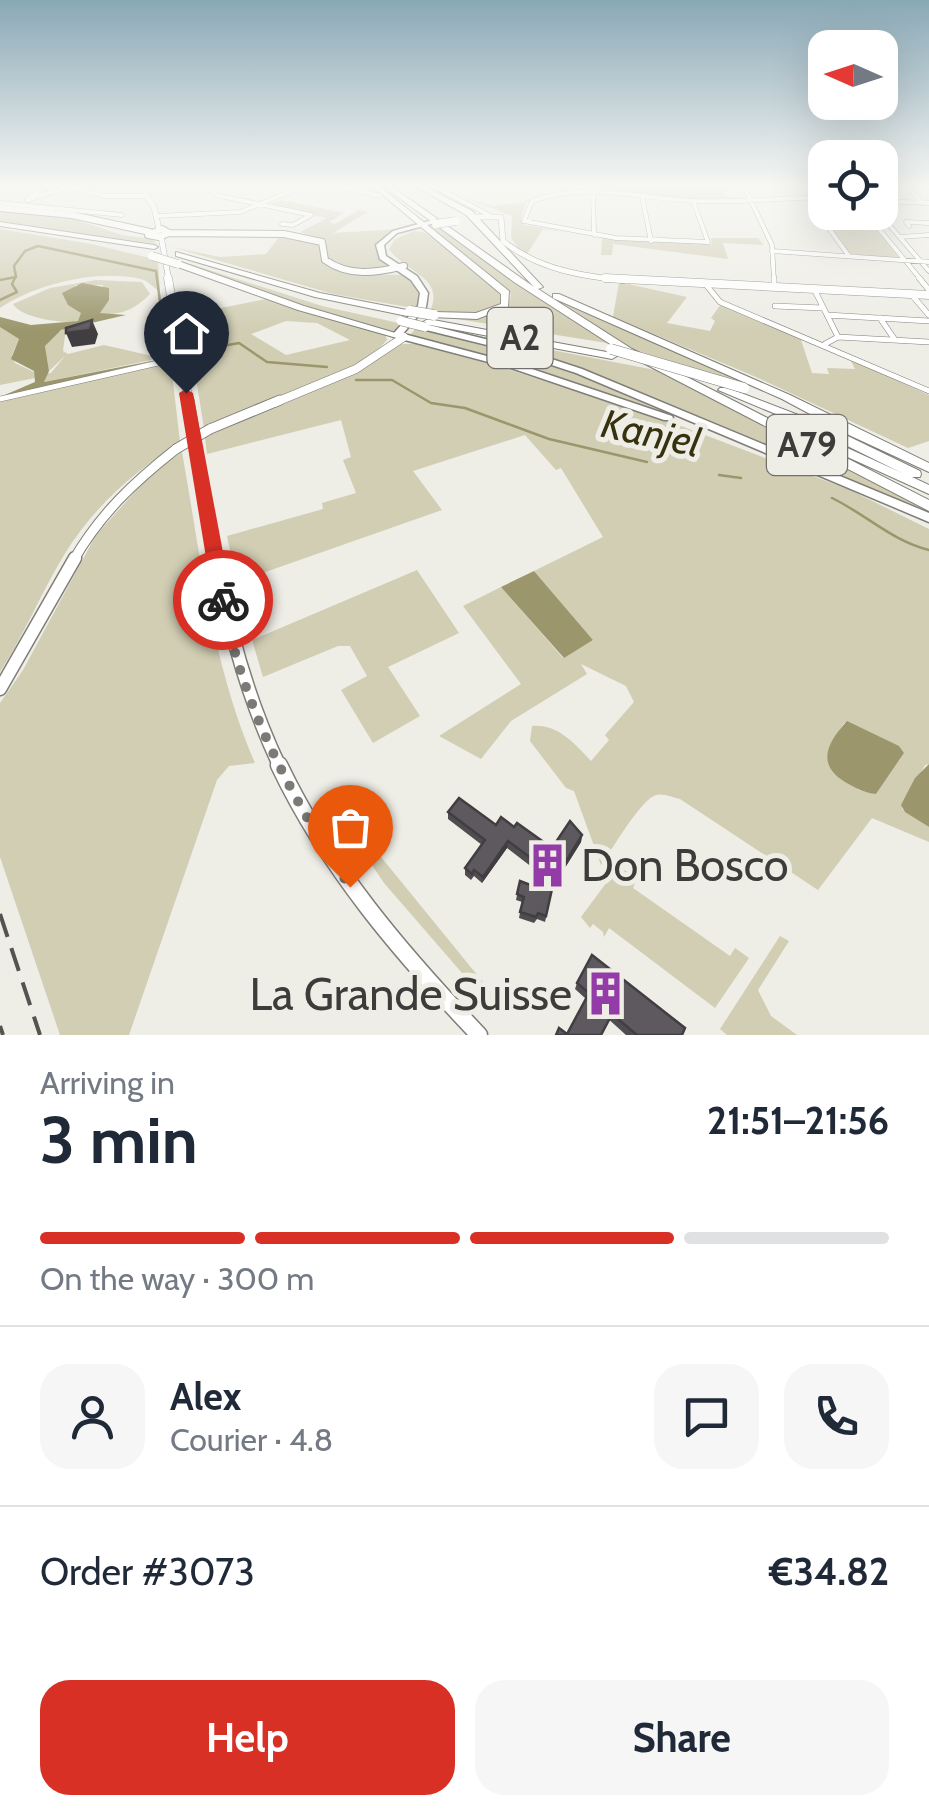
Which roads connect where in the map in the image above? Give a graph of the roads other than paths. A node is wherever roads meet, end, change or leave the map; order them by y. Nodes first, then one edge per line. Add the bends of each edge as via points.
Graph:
1 (55, 234) edge
2 (56, 234) edge
3 (159, 234) edge
4 (251, 234) edge
5 (399, 234) edge
6 (431, 234) edge
7 (454, 234) edge
8 (464, 234) edge
9 (490, 234) edge
10 (505, 234) edge
11 (590, 234) edge
12 (650, 234) edge
13 (705, 234) edge
14 (765, 234) edge
15 (833, 234) edge
16 (883, 234) edge
17 (898, 234) edge
18 (594, 235) joint
19 (929, 235) edge
20 (900, 237) junction
21 (651, 241) junction
22 (153, 251) junction
23 (772, 251) junction
24 (849, 256) junction
25 (179, 258) junction
26 (904, 260) junction
27 (925, 262) edge
28 (402, 267) junction
29 (929, 271) edge
30 (707, 286) junction
31 (540, 287) junction
32 (774, 287) junction
33 (814, 288) junction
34 (929, 293) edge
35 (912, 294) junction
36 (775, 306) dead end
37 (825, 312) junction
38 (402, 316) junction
39 (880, 318) junction
40 (929, 318) edge
41 (429, 320) junction
42 (400, 336) junction
43 (838, 337) junction
44 (895, 340) junction
45 (929, 342) edge
46 (825, 344) junction
47 (614, 350) junction
48 (180, 358) junction
49 (929, 391) edge
50 (0, 399) edge
51 (864, 437) junction
52 (775, 454) junction
53 (929, 468) edge
54 (929, 481) edge
55 (929, 490) edge
56 (929, 506) edge
57 (929, 518) edge
58 (0, 689) edge
59 (479, 1035) edge

1 - 22 highway, A2
2 - 22 highway, A2
3 - 48 street via 166,246
4 - 28 main road via 322,242 326,262 341,270
5 - 28 main road via 386,246
6 - 41 highway, A2 via 507,296 502,308 486,314
7 - 47 highway, A79
8 - 31 highway, A79
9 - 31 highway, A79
10 - 30 street via 519,256 595,276
11 - 18 street
12 - 21 street
13 - 21 street via 708,242
14 - 23 street
15 - 24 street
16 - 26 street
17 - 20 street
18 - 21 street
19 - 20 street
20 - 27 street
22 - 25 highway, A2, bridge
23 - 24 street
23 - 32 street
24 - 26 street
25 - 38 highway, A2
25 - 38 highway, A2
25 - 42 highway, A2 via 300,308
26 - 27 street
26 - 34 street
27 - 29 street
28 - 42 main road via 426,282 432,298
30 - 32 street
30 - 46 street via 720,302
31 - 51 highway, A79
32 - 33 street
33 - 35 street
33 - 37 street
34 - 35 street
35 - 40 street
36 - 37 street
37 - 39 street
37 - 43 street
38 - 41 highway, A2, bridge
39 - 40 street
39 - 44 street
41 - 47 highway, A2
41 - 52 main road via 579,371
42 - 52 main road via 514,366
42 - 58 street, bridge via 373,360 210,429 130,485 85,538
43 - 44 street
43 - 46 street
44 - 45 street
46 - 49 street
47 - 51 highway, A2, bridge via 744,388
47 - 54 highway, A2, bridge via 823,429
47 - 55 highway, A79
47 - 56 highway, A79
48 - 50 street
48 - 59 street via 231,642 263,737 350,887
51 - 53 highway, A2
52 - 57 main road

